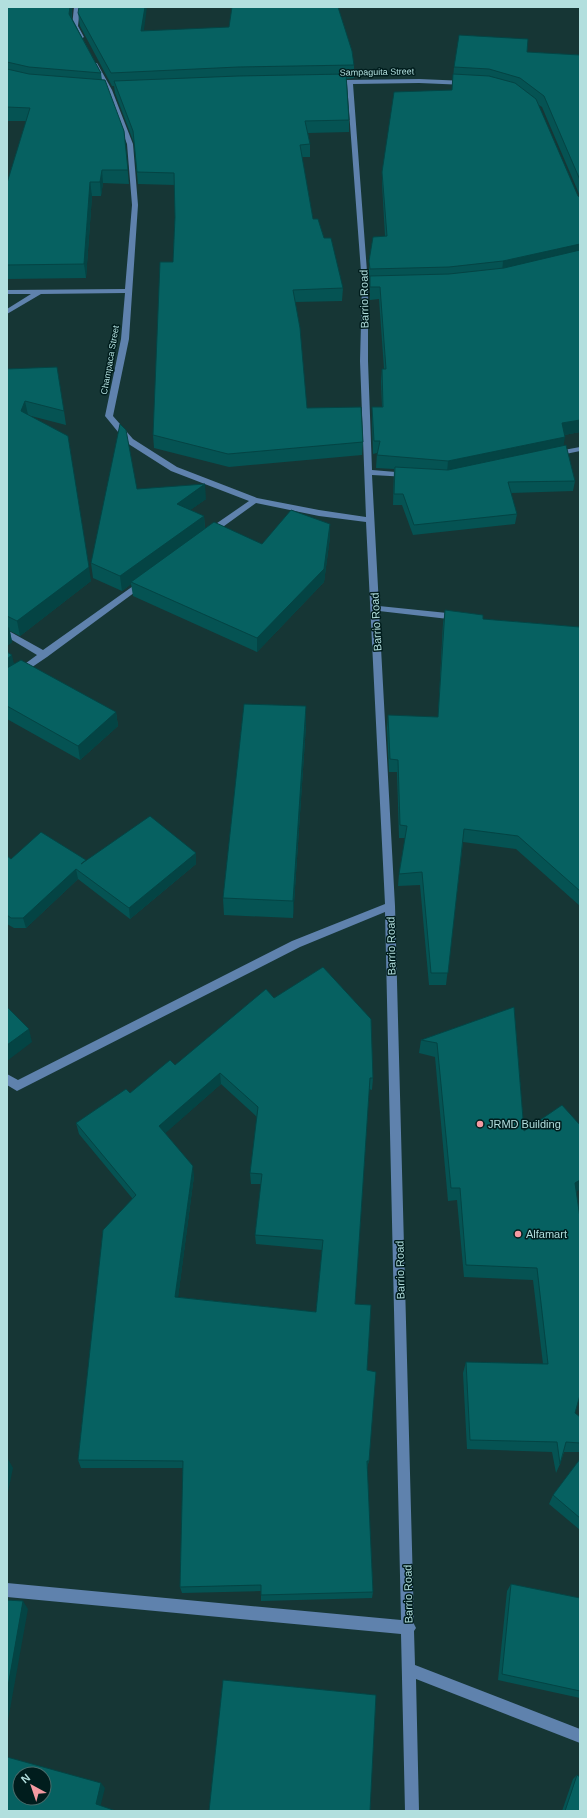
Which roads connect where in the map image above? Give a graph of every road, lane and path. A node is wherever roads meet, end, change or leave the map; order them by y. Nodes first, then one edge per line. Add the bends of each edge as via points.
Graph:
1 (77, 7) edge
2 (86, 46) edge
3 (92, 58) edge
4 (335, 82) edge
5 (350, 82) junction
6 (473, 83) edge
7 (128, 291) junction
8 (7, 292) edge
9 (40, 292) junction
10 (7, 312) edge
11 (580, 449) edge
12 (549, 456) edge
13 (368, 472) junction
14 (416, 475) edge
15 (255, 500) junction
16 (370, 520) junction
17 (204, 537) edge
18 (152, 575) edge
19 (375, 608) junction
20 (467, 618) edge
21 (7, 632) edge
22 (44, 655) junction
23 (7, 681) edge
24 (390, 906) junction
25 (7, 1079) edge
26 (7, 1590) edge
27 (409, 1628) junction
28 (409, 1669) junction
29 (580, 1736) edge
30 (412, 1811) edge

1 - 2 street via 76,26
3 - 7 street, Champaca Street via 109,90 130,144 136,205
4 - 5 street, Sampaguita Street
5 - 6 street, Sampaguita Street
5 - 13 street, Barrio Road via 369,284 364,361
7 - 9 street
7 - 15 street, Champaca Street via 125,339 109,416 130,440 174,470
8 - 9 street
9 - 10 street
11 - 12 street
13 - 14 street
13 - 16 street, Barrio Road
15 - 16 street, Champaca Street via 319,514
15 - 17 street
16 - 19 street, Barrio Road
18 - 22 street
19 - 20 street
19 - 24 street, Barrio Road
21 - 22 street
22 - 23 street
24 - 25 street via 296,944 17,1086
24 - 27 street, Barrio Road
26 - 27 street
27 - 28 street, Barrio Road
28 - 29 street
28 - 30 street, Barrio Road

